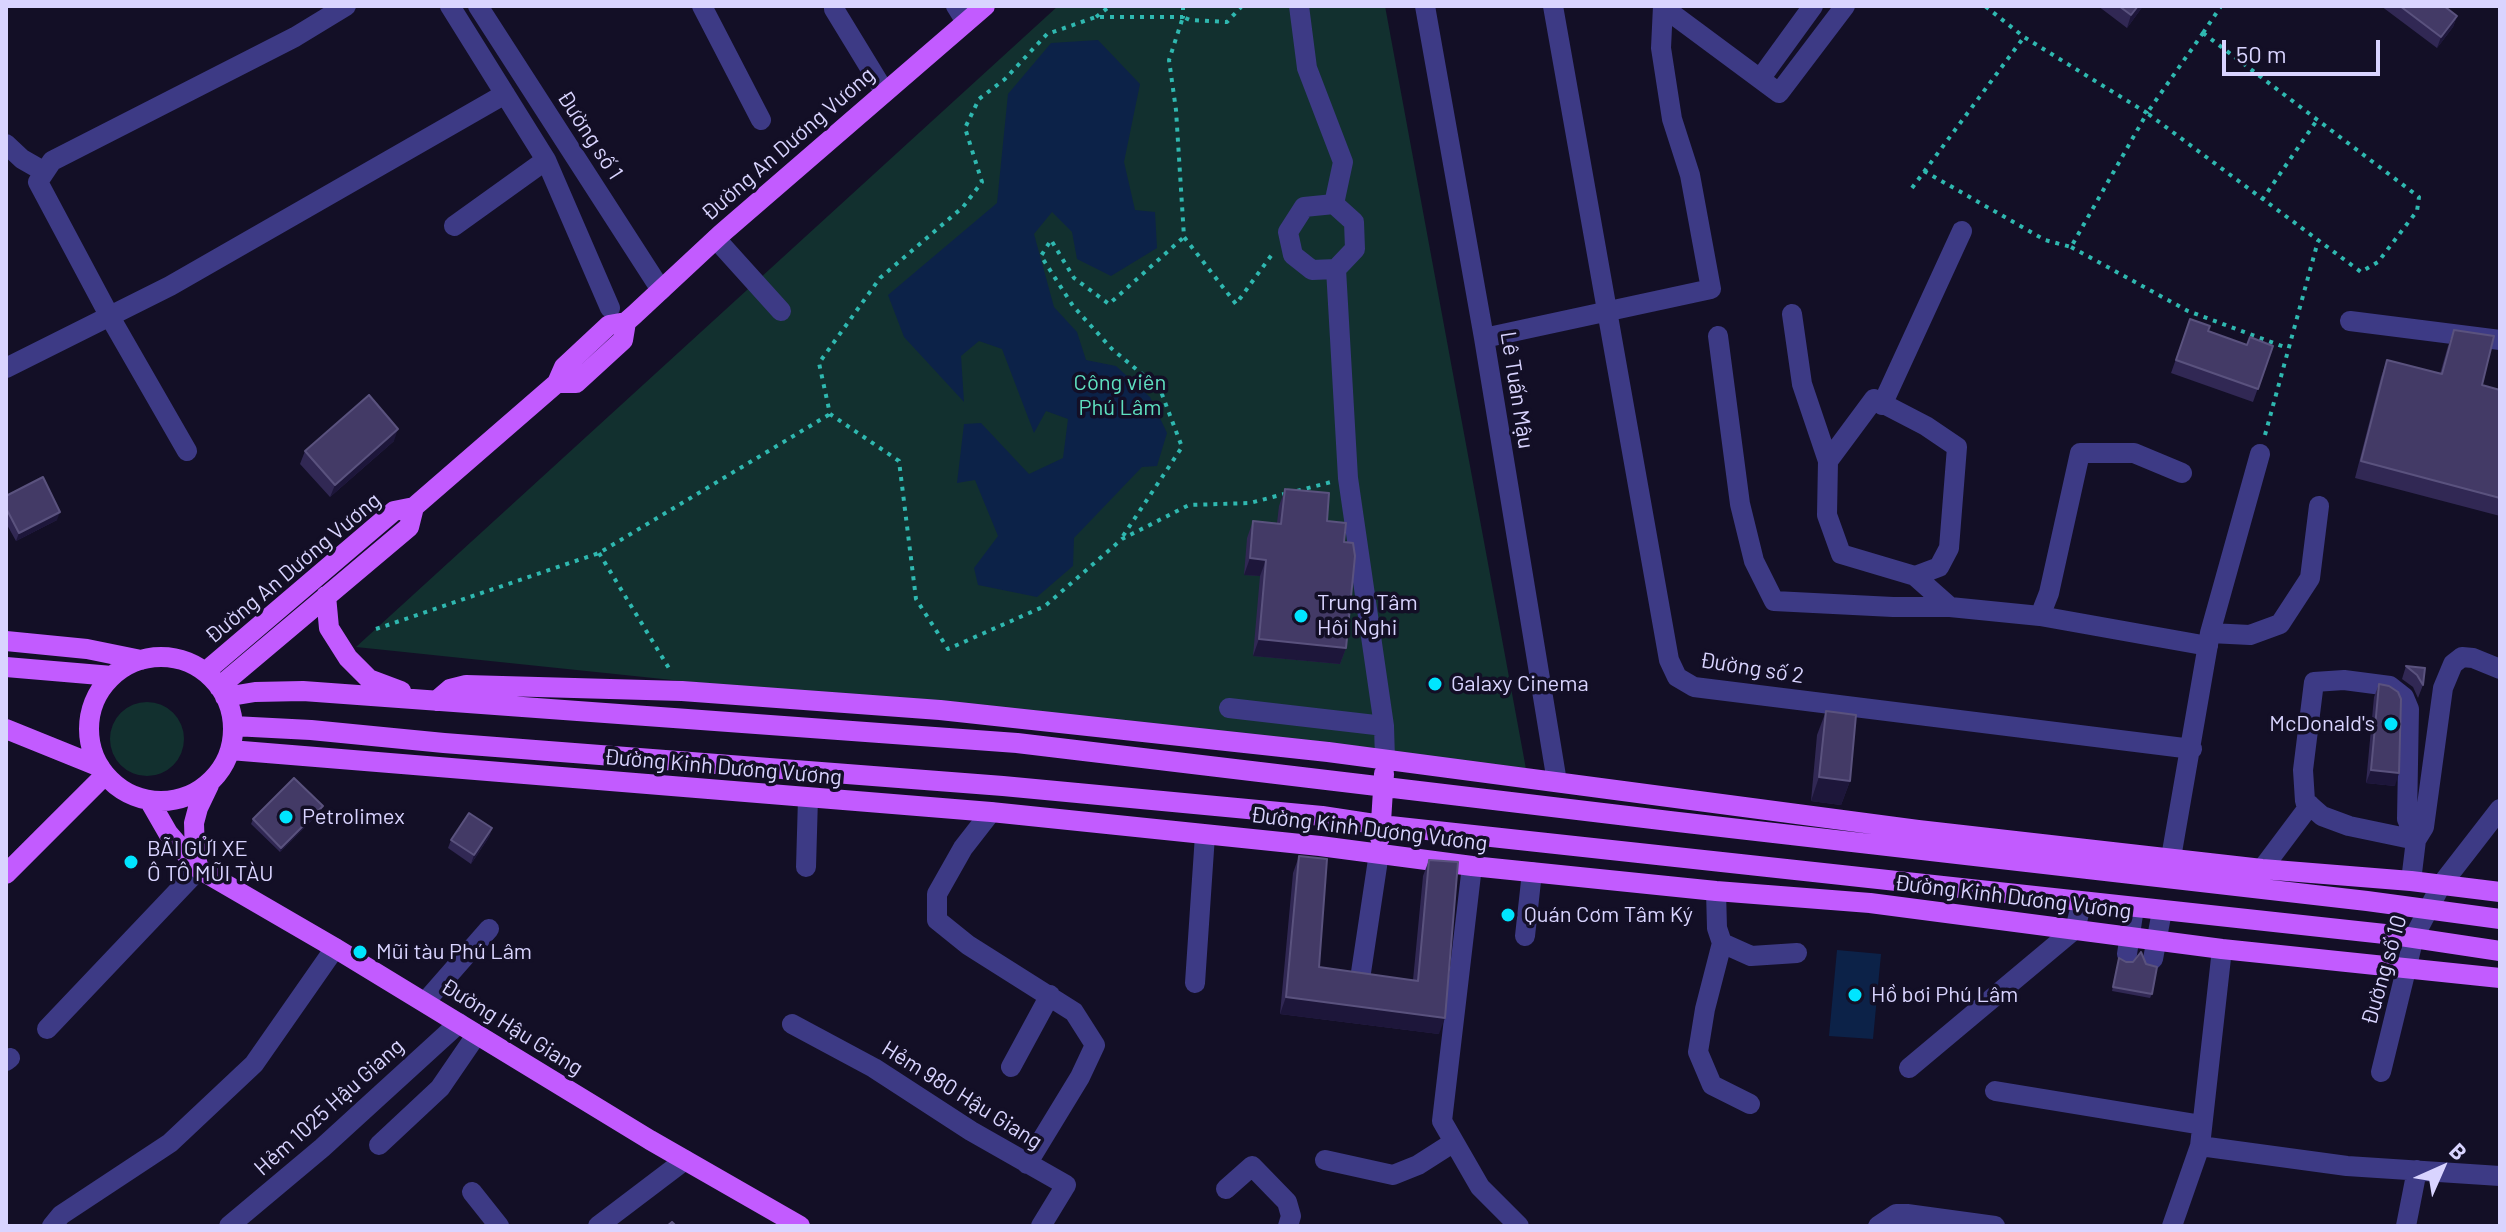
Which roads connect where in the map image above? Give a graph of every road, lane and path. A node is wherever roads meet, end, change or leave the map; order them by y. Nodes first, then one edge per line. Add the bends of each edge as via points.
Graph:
1 (346, 6) edge
2 (450, 6) edge
3 (478, 6) edge
4 (702, 6) edge
5 (985, 6) edge
6 (1110, 6) edge
7 (1183, 6) edge
8 (1242, 6) edge
9 (1299, 6) edge
10 (1425, 6) edge
11 (1553, 6) edge
12 (1663, 6) edge
13 (1813, 6) edge
14 (1845, 6) edge
15 (1985, 6) edge
16 (2221, 6) edge
17 (834, 9) dead end
18 (961, 14) edge
19 (1096, 17) junction
20 (1183, 17) junction
21 (2203, 33) junction
22 (2024, 37) junction
23 (1760, 79) junction
24 (884, 91) junction
25 (505, 94) junction
26 (2147, 113) junction
27 (761, 120) dead end
28 (2317, 120) junction
29 (6, 144) edge
30 (546, 160) junction
31 (43, 171) junction
32 (1924, 171) junction
33 (1912, 188) dead end
34 (2262, 200) junction
35 (1334, 204) junction
36 (454, 226) dead end
37 (1962, 231) dead end
38 (1288, 232) junction
39 (1184, 237) junction
40 (716, 239) junction
41 (2318, 241) junction
42 (2071, 247) junction
43 (1336, 269) junction
44 (661, 290) junction
45 (610, 308) dead end
46 (781, 311) dead end
47 (1607, 312) junction
48 (1792, 314) dead end
49 (110, 317) junction
50 (2350, 321) dead end
51 (1718, 336) dead end
52 (1484, 338) junction
53 (2500, 340) edge
54 (2287, 348) junction
55 (6, 368) edge
56 (1882, 405) junction
57 (830, 414) junction
58 (187, 451) dead end
59 (2260, 454) joint
60 (1828, 461) junction
61 (2182, 473) dead end
62 (1348, 478) junction
63 (2319, 506) dead end
64 (414, 507) junction
65 (1122, 539) junction
66 (599, 553) junction
67 (1915, 576) junction
68 (326, 596) junction
69 (1950, 607) junction
70 (2040, 616) junction
71 (376, 629) dead end
72 (2209, 639) junction
73 (6, 641) edge
74 (141, 660) junction
75 (6, 667) edge
76 (2500, 669) edge
77 (112, 676) junction
78 (216, 685) junction
79 (682, 691) junction
80 (436, 701) junction
81 (1229, 708) dead end
82 (233, 726) junction
83 (1384, 726) junction
84 (6, 729) edge
85 (2192, 749) junction
86 (230, 750) junction
87 (1385, 759) junction
88 (103, 771) junction
89 (212, 780) junction
90 (1557, 782) junction
91 (1383, 787) junction
92 (808, 798) junction
93 (149, 800) junction
94 (2310, 805) junction
95 (1561, 808) junction
96 (2500, 809) edge
97 (991, 812) junction
98 (1381, 825) junction
99 (1205, 835) junction
100 (2416, 840) junction
101 (1379, 853) junction
102 (1472, 866) junction
103 (806, 867) dead end
104 (199, 869) junction
105 (2169, 869) junction
106 (2262, 869) junction
107 (1532, 872) junction
108 (6, 874) edge
109 (2411, 881) junction
110 (2441, 885) junction
111 (1716, 891) junction
112 (2500, 892) edge
113 (2082, 902) junction
114 (2134, 908) junction
115 (2426, 910) junction
116 (2162, 911) junction
117 (2500, 919) edge
118 (489, 929) dead end
119 (2075, 929) junction
120 (1525, 936) dead end
121 (2414, 937) junction
122 (1722, 943) junction
123 (2129, 945) junction
124 (335, 948) junction
125 (2155, 949) junction
126 (2222, 949) junction
127 (2500, 951) edge
128 (1797, 953) dead end
129 (2406, 968) junction
130 (2500, 978) edge
131 (1360, 979) edge
132 (1195, 983) dead end
133 (1050, 995) junction
134 (425, 1002) junction
135 (459, 1023) junction
136 (792, 1024) dead end
137 (47, 1029) dead end
138 (477, 1034) junction
139 (1011, 1067) dead end
140 (1909, 1068) dead end
141 (2381, 1072) dead end
142 (1995, 1091) dead end
143 (1750, 1104) dead end
144 (2202, 1125) junction
145 (1454, 1142) junction
146 (379, 1145) dead end
147 (2200, 1146) junction
148 (685, 1160) junction
149 (1325, 1160) dead end
150 (1027, 1164) junction
151 (2417, 1170) junction
152 (2500, 1176) edge
153 (1226, 1189) dead end
154 (472, 1192) dead end
155 (52, 1226) edge
156 (229, 1226) edge
157 (499, 1226) edge
158 (598, 1226) edge
159 (800, 1226) edge
160 (1041, 1226) edge
161 (1288, 1226) edge
162 (1519, 1226) edge
163 (1878, 1226) edge
164 (1995, 1226) edge
165 (2172, 1226) edge
166 (2406, 1226) edge

1 - 31 street via 52,161
2 - 25 street
3 - 44 street, Đường số 1
4 - 27 street
5 - 18 main road, Đường An Dương Vương
6 - 19 path
7 - 20 path
8 - 20 path via 1227,22
9 - 35 street via 1307,68 1343,162
10 - 52 street, Lê Tuấn Mậu
11 - 47 street, Đường số 2
12 - 23 street
12 - 47 street via 1661,48 1672,119 1690,175 1711,289
13 - 23 street
14 - 23 street via 1779,93
15 - 22 path
16 - 21 path
17 - 24 street
18 - 24 main road, Đường An Dương Vương
19 - 20 path
19 - 57 path via 1047,34 979,99 965,128 982,182 963,207 880,278 819,363
20 - 39 path via 1169,60
21 - 26 path
21 - 28 path
22 - 26 path
22 - 32 path
24 - 40 main road, Đường An Dương Vương
25 - 30 street
25 - 49 street
26 - 34 path
26 - 42 path
28 - 34 path
28 - 41 path via 2419,197 2417,211 2378,262 2361,272
29 - 31 street
30 - 36 street
30 - 45 street
31 - 49 street via 38,182
32 - 33 path
32 - 42 path via 2045,240
34 - 41 path
35 - 38 street via 1304,207
35 - 43 street via 1354,222 1355,249
37 - 56 street
38 - 39 path via 1236,304
38 - 43 street via 1293,255 1312,270
39 - 65 path via 1109,304 1074,278 1051,240 1041,256 1073,306 1112,349 1160,389 1182,447
40 - 44 main road, Đường An Dương Vương
40 - 46 street
41 - 54 path
42 - 54 path via 2188,311
43 - 62 street
44 - 64 main road, Đường An Dương Vương via 626,322 609,325 564,367 557,383
47 - 52 street
47 - 85 street, Đường số 2 via 1669,660 1677,677 1694,687
48 - 60 street via 1802,384
49 - 55 street
49 - 58 street
50 - 53 street
51 - 69 street via 1740,504 1754,561 1774,601
52 - 90 street, Lê Tuấn Mậu
54 - 59 path
56 - 60 street via 1874,399
56 - 67 street via 1957,447 1949,548 1939,567
57 - 65 path via 899,461 916,599 948,649 1045,606
57 - 66 path
59 - 72 street
60 - 67 street via 1827,515 1841,554
61 - 70 street via 2134,453 2080,453
62 - 65 path via 1250,503 1189,505
62 - 83 street
63 - 72 street via 2310,578 2280,624 2250,635
64 - 68 main road, Đường An Dương Vương via 409,527
64 - 78 main road, Đường An Dương Vương via 394,511
66 - 71 path
66 - 79 path
67 - 69 street
68 - 78 main road, Đường An Dương Vương
68 - 80 main road via 329,628 356,668 379,684
69 - 70 street
70 - 72 street
72 - 85 street
73 - 74 main road
74 - 77 main road
74 - 78 main road via 156,656 185,662
75 - 77 main road
76 - 100 street via 2473,658 2462,657 2453,664 2443,688 2424,827
77 - 88 main road via 90,717 90,742
78 - 80 main road, Đường Kinh Dương Vương
78 - 82 main road
79 - 80 main road, Đường Kinh Dương Vương via 466,685
79 - 87 main road, Đường Kinh Dương Vương via 940,710
80 - 91 main road, Đường Kinh Dương Vương via 1017,743
81 - 83 street
82 - 86 main road
82 - 98 main road, Đường Kinh Dương Vương via 1003,786
83 - 87 street
84 - 88 main road
85 - 105 street
86 - 89 main road
86 - 92 main road, Đường Kinh Dương Vương
87 - 90 main road, Đường Kinh Dương Vương
87 - 91 main road
88 - 93 main road via 125,791
88 - 108 main road
89 - 93 main road via 183,798
89 - 104 main road via 194,823
90 - 95 main road
90 - 105 main road, Đường Kinh Dương Vương
91 - 95 main road, Đường Kinh Dương Vương
91 - 98 main road
92 - 97 main road, Đường Kinh Dương Vương
92 - 103 street
93 - 104 main road, Đường Hậu Giang
94 - 100 street via 2349,826
94 - 100 street via 2305,801 2303,770 2314,682 2390,686 2409,709 2407,819
94 - 106 street
95 - 105 main road, Đường Kinh Dương Vương
96 - 110 street, Đường số 10
97 - 99 main road, Đường Kinh Dương Vương
97 - 133 street via 937,894 937,920
98 - 101 main road
98 - 113 main road, Đường Kinh Dương Vương
99 - 101 main road, Đường Kinh Dương Vương
99 - 132 street
100 - 109 street
101 - 102 main road, Đường Kinh Dương Vương
101 - 131 street
102 - 107 main road, Đường Kinh Dương Vương
102 - 145 street via 1442,1121
104 - 124 main road, Đường Hậu Giang
104 - 137 street
105 - 106 main road, Đường Kinh Dương Vương
105 - 115 main road, Đường Kinh Dương Vương
106 - 109 main road, Đường Kinh Dương Vương
107 - 111 main road, Đường Kinh Dương Vương
107 - 120 street
109 - 110 main road, Đường Kinh Dương Vương
110 - 112 main road, Đường Kinh Dương Vương
110 - 115 street, Đường số 10
111 - 119 main road, Đường Kinh Dương Vương via 1870,903
111 - 122 street
113 - 114 main road, Đường Kinh Dương Vương
113 - 119 street
114 - 116 main road, Đường Kinh Dương Vương
114 - 123 street
115 - 117 main road, Đường Kinh Dương Vương
115 - 121 street, Đường số 10
116 - 121 main road, Đường Kinh Dương Vương
116 - 125 street
118 - 134 street
119 - 123 main road, Đường Kinh Dương Vương
119 - 140 street
121 - 127 main road, Đường Kinh Dương Vương
121 - 129 street, Đường số 10
122 - 128 street via 1751,956
122 - 143 street via 1698,1052 1712,1085
123 - 125 main road, Đường Kinh Dương Vương
124 - 134 main road, Đường Hậu Giang
124 - 155 street via 254,1064 170,1143
125 - 126 main road, Đường Kinh Dương Vương
126 - 129 main road, Đường Kinh Dương Vương
126 - 144 street
129 - 130 main road, Đường Kinh Dương Vương
129 - 141 street, Đường số 10
133 - 139 street
133 - 150 street via 1074,1012 1095,1045
134 - 135 main road, Đường Hậu Giang
135 - 138 main road, Đường Hậu Giang
135 - 156 street, Hẻm 1025 Hậu Giang
136 - 150 street, Hẻm 980 Hậu Giang via 874,1068
138 - 146 street via 440,1088
138 - 148 main road, Đường Hậu Giang
142 - 144 street
144 - 147 street
145 - 149 street via 1393,1175
145 - 162 street via 1480,1187
147 - 151 street
147 - 165 street
148 - 158 street
148 - 159 main road, Đường Hậu Giang
150 - 160 street, Hẻm 980 Hậu Giang via 1066,1185
151 - 152 street
151 - 166 street
153 - 161 street via 1252,1166 1287,1202
154 - 157 street
163 - 164 street via 1896,1214

